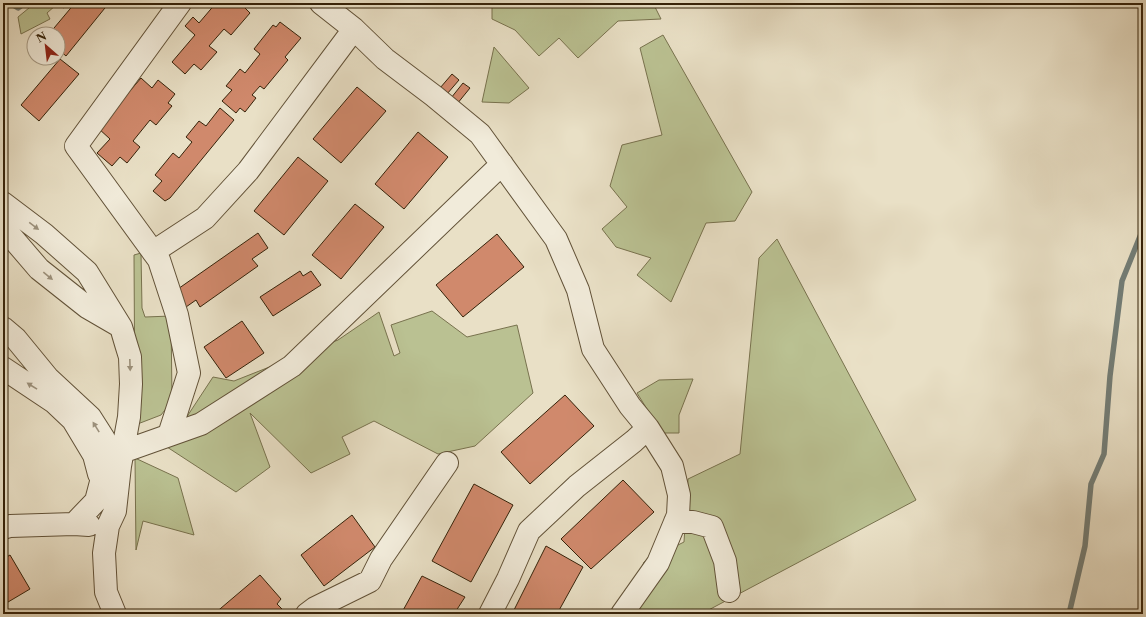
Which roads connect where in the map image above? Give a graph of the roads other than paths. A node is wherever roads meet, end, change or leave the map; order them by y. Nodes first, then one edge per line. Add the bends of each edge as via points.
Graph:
1 (180, 3) edge
2 (320, 3) edge
3 (354, 30) junction
4 (502, 164) junction
5 (3, 203) edge
6 (3, 227) edge
7 (153, 252) junction
8 (121, 327) junction
9 (3, 328) edge
10 (3, 368) edge
11 (648, 428) junction
12 (169, 435) junction
13 (121, 459) junction
14 (447, 463) dead end
15 (101, 483) junction
16 (675, 522) junction
17 (74, 524) junction
18 (5, 525) edge
19 (108, 526) junction
20 (729, 591) dead end
21 (115, 614) edge
22 (307, 614) edge
23 (490, 614) edge
24 (622, 614) edge

1 - 7 lane via 76,146
2 - 3 lane
3 - 4 lane via 385,59 480,134
3 - 7 lane via 242,177 205,218
4 - 11 lane via 556,238 578,290 593,349 630,406
4 - 12 lane via 292,366 201,424
5 -> 8 lane via 44,234 87,272
6 -> 8 lane via 39,269 87,307
7 - 12 lane via 177,315 188,373
8 -> 13 lane via 130,357 131,384 129,417
15 -> 9 lane via 106,463 104,439 90,417 48,378 16,339
15 -> 10 lane via 94,456 73,420 54,402
11 - 16 lane via 672,466 679,494
11 - 23 lane via 577,486 529,531
12 - 13 lane
13 - 19 lane via 115,511
14 - 22 lane via 381,559 370,581
15 - 17 lane via 96,501
16 - 20 lane via 693,522 712,527 725,561
16 - 24 lane via 658,563
17 - 18 lane
17 - 19 lane
19 - 21 lane via 104,553 106,592

